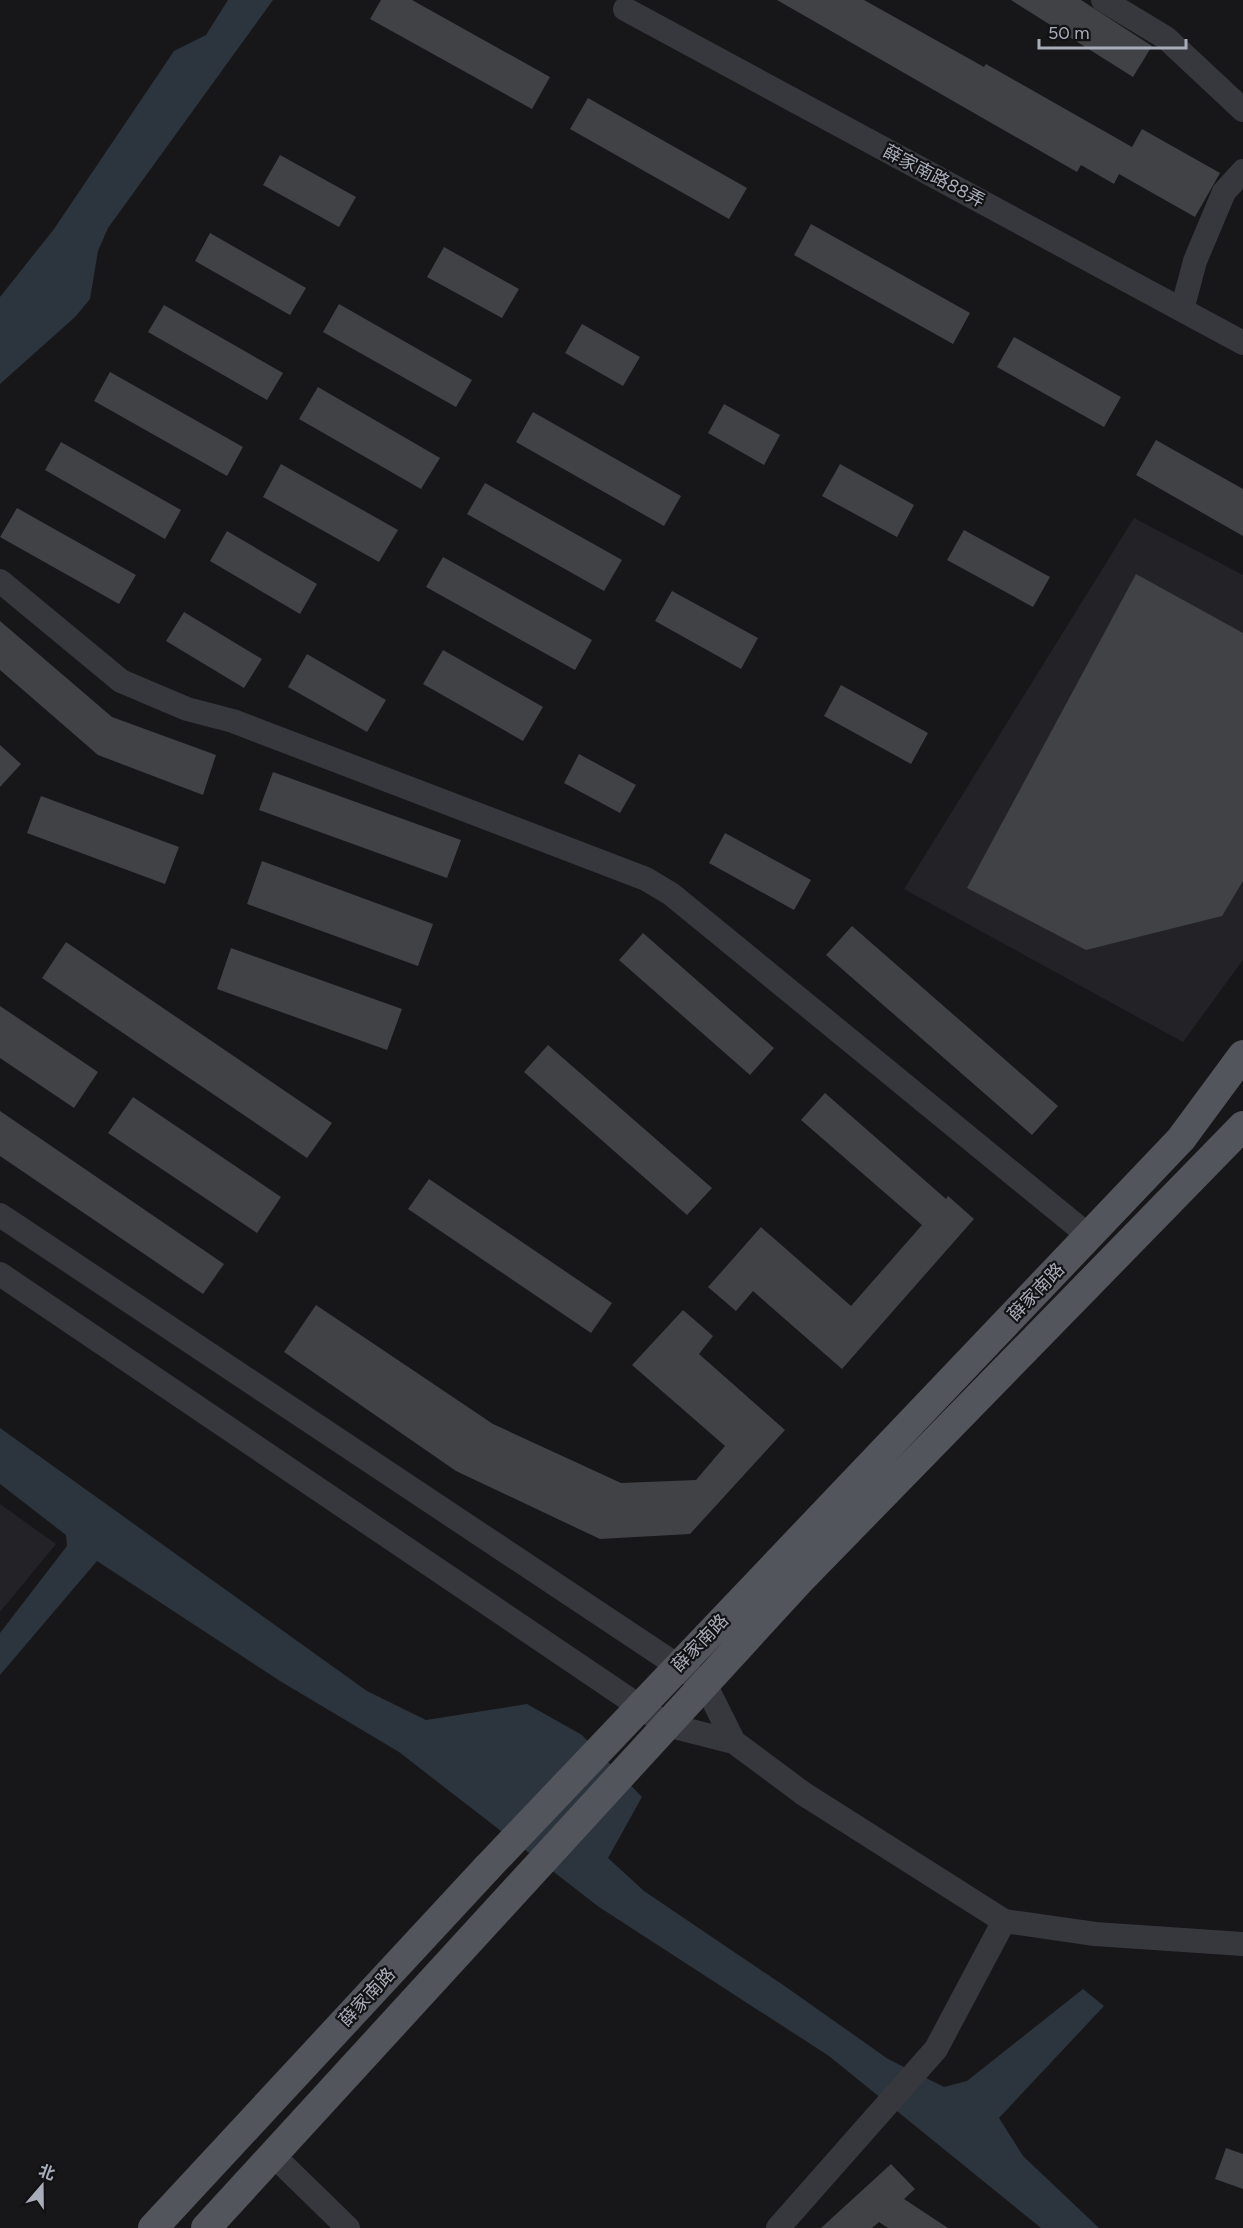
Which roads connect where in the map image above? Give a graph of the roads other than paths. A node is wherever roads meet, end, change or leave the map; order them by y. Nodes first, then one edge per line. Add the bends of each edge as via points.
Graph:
1 (1103, 0) edge
2 (626, 9) dead end
3 (1243, 110) edge
4 (1243, 171) edge
5 (1182, 310) junction
6 (1243, 343) edge
7 (0, 581) edge
8 (1243, 1055) edge
9 (1243, 1126) edge
10 (0, 1215) edge
11 (1089, 1236) junction
12 (0, 1274) edge
13 (679, 1666) junction
14 (705, 1684) junction
15 (667, 1725) junction
16 (734, 1742) junction
17 (1004, 1921) junction
18 (1243, 1944) edge
19 (273, 2155) junction
20 (153, 2228) edge
21 (206, 2228) edge
22 (348, 2228) edge
23 (778, 2228) edge

1 - 3 street via 1166,38
2 - 5 street, 薛家南路88弄
4 - 5 street via 1224,192 1195,261
5 - 6 street, 薛家南路88弄
7 - 11 street via 121,681 635,875 671,894
8 - 11 main road, 薛家南路 via 1181,1139
9 - 14 main road, 薛家南路 via 799,1581
10 - 13 street
11 - 13 main road, 薛家南路
12 - 15 street
13 - 14 street
13 - 20 main road, 薛家南路, bridge
14 - 15 main road, 薛家南路
14 - 16 street
15 - 16 street
15 - 19 main road, 薛家南路
16 - 17 street via 804,1794
17 - 18 street via 1095,1934
17 - 23 street via 936,2049
19 - 21 main road, 薛家南路
19 - 22 street

